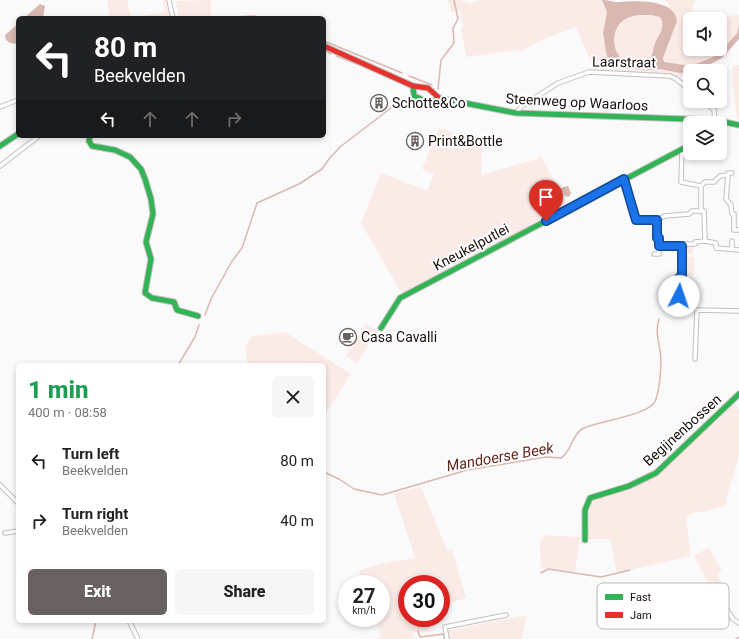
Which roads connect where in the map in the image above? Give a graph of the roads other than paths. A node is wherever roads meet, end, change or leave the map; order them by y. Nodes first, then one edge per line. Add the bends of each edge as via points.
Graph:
1 (169, 0) edge
2 (173, 16) edge
3 (326, 47) edge
4 (683, 84) edge
5 (413, 86) junction
6 (438, 98) junction
7 (16, 101) edge
8 (0, 107) edge
9 (516, 113) junction
10 (683, 119) edge
11 (727, 123) edge
12 (739, 125) edge
13 (16, 135) edge
14 (36, 138) edge
15 (90, 138) edge
16 (0, 146) edge
17 (682, 150) joint
18 (0, 166) edge
19 (732, 173) dead end
20 (728, 175) junction
21 (624, 179) junction
22 (701, 186) junction
23 (701, 211) junction
24 (657, 220) junction
25 (734, 230) junction
26 (739, 230) edge
27 (734, 235) dead end
28 (705, 241) junction
29 (732, 241) dead end
30 (659, 246) junction
31 (682, 246) junction
32 (732, 248) junction
33 (739, 250) edge
34 (654, 254) dead end
35 (674, 296) dead end
36 (739, 311) edge
37 (198, 316) dead end
38 (381, 328) dead end
39 (695, 359) dead end
40 (739, 394) edge
41 (0, 486) edge
42 (16, 501) edge
43 (16, 531) edge
44 (5, 533) dead end
45 (585, 540) dead end
46 (729, 612) edge
47 (506, 615) dead end
48 (130, 623) edge
49 (739, 623) edge
50 (138, 639) edge
51 (447, 639) edge

1 - 2 street
3 - 5 street, Steenweg op Waarloos
4 - 9 street, Laarstraat via 676,78 659,75 589,72 558,82 522,106
5 - 6 street, Steenweg op Waarloos via 418,85 433,91
5 - 6 street, Steenweg op Waarloos via 414,96 419,99 430,103
6 - 9 street, Steenweg op Waarloos
7 - 8 street
9 - 10 street, Steenweg op Waarloos
11 - 12 street
13 - 16 street
14 - 18 street
15 - 37 street via 92,146 115,150 134,159 146,178 153,212 146,239 146,247 151,258 146,293 152,298 174,302 177,310
17 - 21 street, Kneukelputlei
17 - 22 street via 681,182
19 - 20 street
20 - 22 street via 720,176 714,182 705,182
20 - 25 street via 726,199 734,214
21 - 24 street via 636,220
21 - 38 street, Kneukelputlei via 400,298
22 - 23 street
23 - 24 street via 666,216
23 - 28 street via 704,211
24 - 30 street
25 - 26 street
25 - 27 street
28 - 31 street
28 - 32 street via 716,243 716,248
29 - 32 street
30 - 31 street
30 - 34 street via 659,254
31 - 35 street via 679,296
32 - 33 street
36 - 39 street via 697,310
40 - 45 street, Begijnenbossen via 656,473 629,486 590,498 585,510
41 - 42 street
43 - 44 street
46 - 49 street
47 - 51 street via 445,627
48 - 50 street

